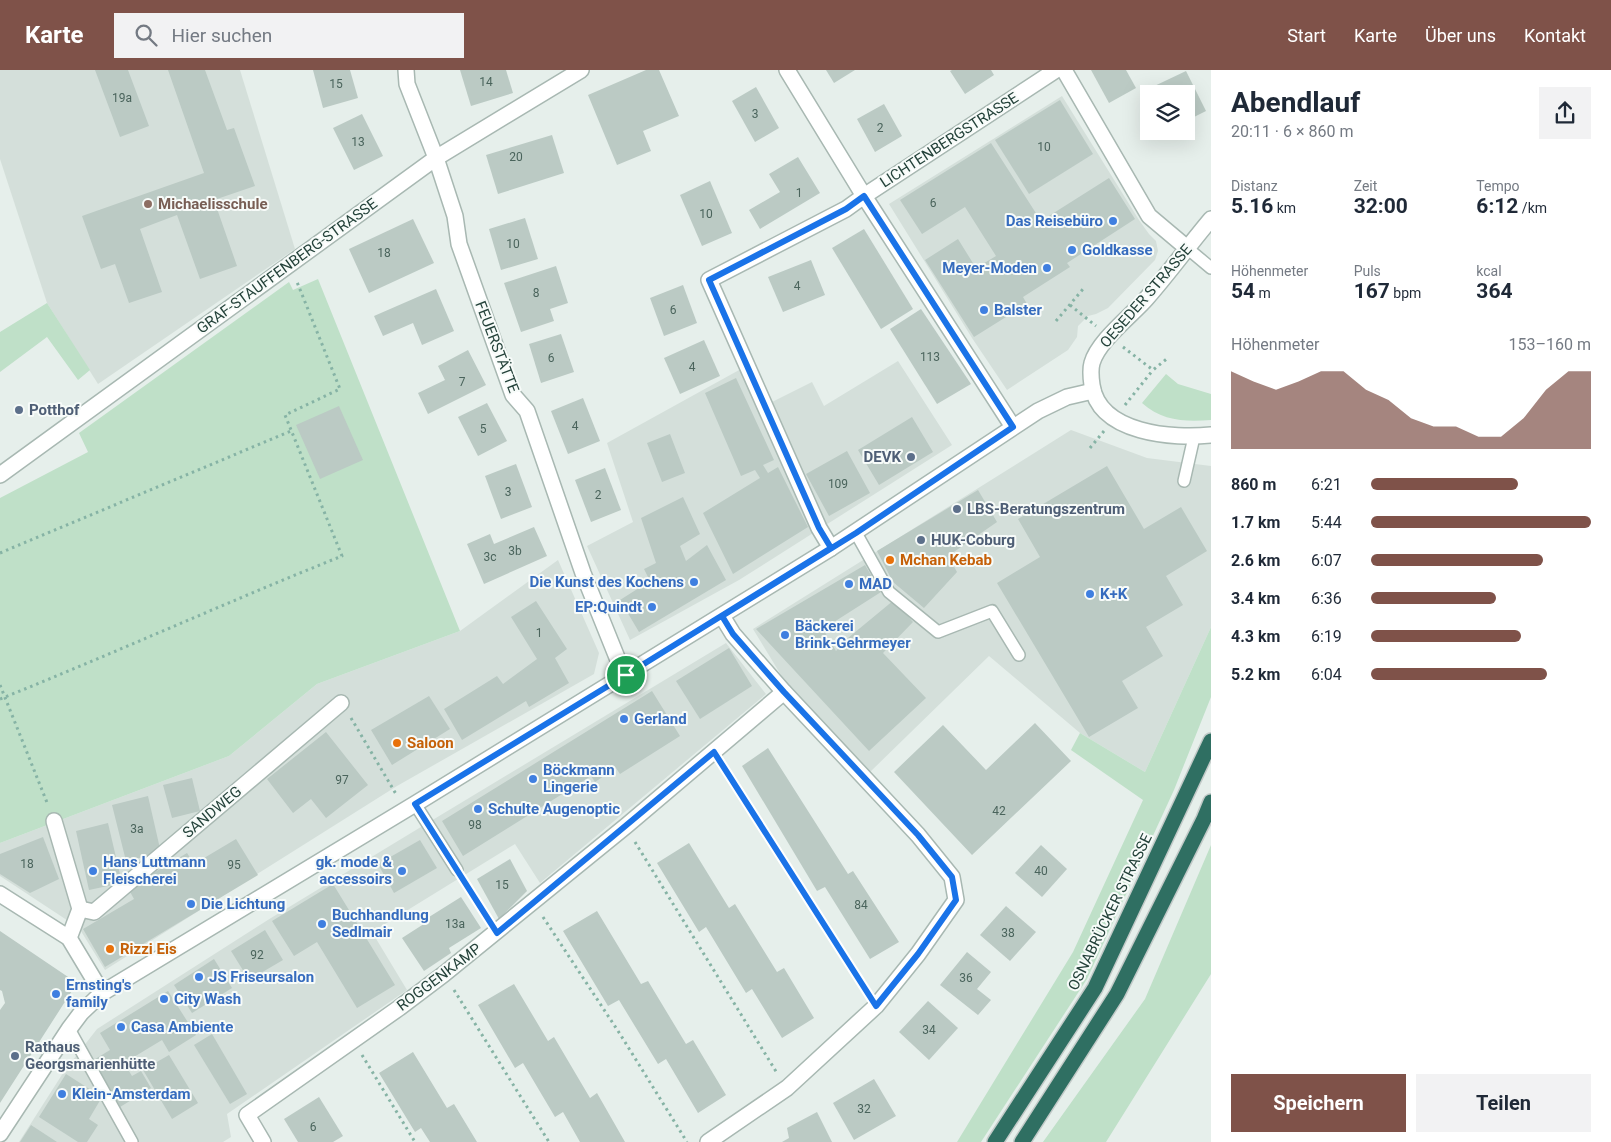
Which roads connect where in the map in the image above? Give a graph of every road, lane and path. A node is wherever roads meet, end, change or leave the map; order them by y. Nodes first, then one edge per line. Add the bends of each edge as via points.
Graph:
1 (406, 70) edge
2 (581, 70) edge
3 (788, 70) edge
4 (1056, 70) edge
5 (1064, 70) edge
6 (436, 158) junction
7 (864, 196) junction
8 (1211, 219) edge
9 (1187, 248) junction
10 (290, 265) junction
11 (1211, 268) edge
12 (1084, 289) dead end
13 (1056, 321) dead end
14 (1153, 370) dead end
15 (1093, 391) junction
16 (1114, 419) junction
17 (1013, 427) junction
18 (291, 430) junction
19 (1211, 435) edge
20 (1194, 437) junction
21 (0, 475) edge
22 (1184, 481) dead end
23 (856, 533) junction
24 (831, 548) junction
25 (0, 553) edge
26 (722, 616) junction
27 (1019, 655) dead end
28 (626, 675) junction
29 (0, 685) edge
30 (784, 692) junction
31 (5, 697) junction
32 (0, 699) edge
33 (341, 703) joint
34 (1211, 740) edge
35 (714, 752) junction
36 (1211, 802) edge
37 (410, 807) junction
38 (54, 821) joint
39 (626, 826) junction
40 (457, 870) joint
41 (0, 894) edge
42 (534, 902) junction
43 (80, 909) junction
44 (497, 933) junction
45 (69, 938) junction
46 (444, 974) junction
47 (102, 993) junction
48 (876, 1006) junction
49 (70, 1029) junction
50 (353, 1040) junction
51 (787, 1088) junction
52 (0, 1134) edge
53 (132, 1142) edge
54 (263, 1142) edge
55 (415, 1142) edge
56 (549, 1142) edge
57 (687, 1142) edge
58 (708, 1142) edge
59 (995, 1142) edge
60 (1022, 1142) edge

1 - 6 street, FEUERSTÄTTE via 407,84
2 - 6 street, GRAF-STAUFFENBERG-STRASSE
3 - 7 street
4 - 7 street, LICHTENBERGSTRASSE
5 - 9 street via 1149,216
6 - 10 street, GRAF-STAUFFENBERG-STRASSE
6 - 28 street, FEUERSTÄTTE via 455,216 459,244 513,395 527,411 583,573
7 - 17 street
7 - 24 street, LICHTENBERGSTRASSE via 846,209 709,280 819,528
8 - 9 street, OESEDER STRASSE
9 - 11 lane
9 - 15 street, OESEDER STRASSE via 1098,351 1092,362
10 - 18 path via 340,389 285,414
10 - 21 street, GRAF-STAUFFENBERG-STRASSE
12 - 13 path
14 - 16 path
15 - 16 street via 1101,407
15 - 17 street via 1038,411
16 - 20 street via 1157,434
17 - 23 street
18 - 25 path
18 - 31 path via 342,556
19 - 20 street
20 - 22 lane
23 - 24 street
23 - 27 lane via 889,592 938,632 992,611
24 - 26 street
26 - 28 street
26 - 30 street via 733,634
28 - 37 street
29 - 31 path
30 - 35 street, ROGGENKAMP
30 - 48 street via 918,835 952,877 956,900
31 - 32 path
31 - 38 path
33 - 37 path
33 - 43 street, SANDWEG via 94,912
34 - 59 highway, OSNABRÜCKER STRASSE via 1095,988
35 - 39 street, ROGGENKAMP
35 - 48 path
36 - 60 highway via 1117,994
37 - 40 lane
37 - 47 street
38 - 43 street
39 - 42 street, ROGGENKAMP
39 - 51 path
40 - 44 path
41 - 45 street
42 - 44 street, ROGGENKAMP
42 - 57 path
43 - 45 street
44 - 46 street, ROGGENKAMP
45 - 47 street
46 - 50 street, ROGGENKAMP
46 - 56 path
47 - 49 street
48 - 51 street
49 - 52 street
49 - 53 lane
50 - 54 street, ROGGENKAMP via 247,1115
50 - 55 path
51 - 58 street

